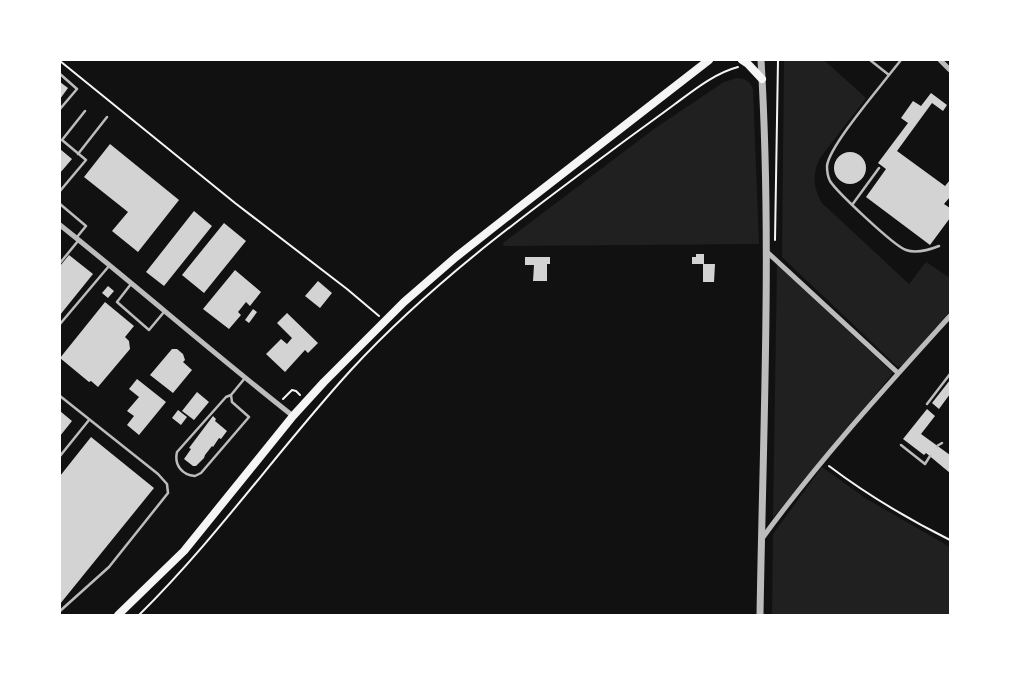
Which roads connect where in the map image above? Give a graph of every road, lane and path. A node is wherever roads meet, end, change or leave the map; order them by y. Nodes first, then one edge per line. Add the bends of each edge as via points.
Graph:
1 (709, 60) edge
2 (761, 60) edge
3 (870, 60) edge
4 (901, 60) edge
5 (940, 60) edge
6 (60, 61) edge
7 (741, 62) edge
8 (950, 70) edge
9 (60, 74) edge
10 (889, 75) junction
11 (762, 79) junction
12 (60, 108) edge
13 (85, 111) dead end
14 (107, 117) dead end
15 (78, 154) junction
16 (879, 168) dead end
17 (60, 191) edge
18 (60, 204) edge
19 (852, 205) junction
20 (60, 225) edge
21 (78, 239) junction
22 (939, 246) dead end
23 (766, 251) junction
24 (60, 263) edge
25 (110, 265) junction
26 (132, 283) junction
27 (166, 310) junction
28 (950, 316) edge
29 (385, 321) junction
30 (60, 324) edge
31 (898, 373) junction
32 (950, 374) edge
33 (245, 378) junction
34 (231, 395) junction
35 (60, 396) edge
36 (926, 404) dead end
37 (293, 416) junction
38 (89, 420) junction
39 (942, 443) dead end
40 (901, 445) dead end
41 (937, 446) dead end
42 (60, 456) edge
43 (930, 456) dead end
44 (823, 461) junction
45 (761, 540) junction
46 (950, 540) edge
47 (60, 611) edge
48 (118, 615) edge
49 (139, 615) edge
50 (760, 615) edge

1 - 29 main road via 456,257
2 - 11 street
3 - 10 lane
4 - 10 lane
5 - 8 street
6 - 29 path
7 - 11 main road via 748,64
7 - 49 path via 738,68 727,69 694,90 572,180 466,263 398,322 346,376 194,557
9 - 12 lane via 77,88
10 - 19 lane via 832,150 827,166 829,179
11 - 23 street
13 - 15 lane via 62,140
14 - 15 lane
15 - 17 lane via 86,160
16 - 19 lane
18 - 21 lane via 86,226
19 - 22 lane via 906,250 923,252
20 - 21 street
21 - 24 lane
21 - 25 street
23 - 31 street
23 - 45 street
25 - 26 street
25 - 30 lane
26 - 27 street
26 - 27 lane via 117,302 149,330
27 - 33 street
28 - 31 street
29 - 37 main road
31 - 44 street
32 - 36 lane
33 - 34 lane
33 - 37 street
34 - 34 lane via 177,452 177,464 187,474 195,476 201,473 249,417 232,402
35 - 38 lane
37 - 48 main road via 184,551
38 - 42 lane
38 - 47 lane via 158,474 167,484 168,493 109,567
39 - 41 lane
40 - 43 lane via 925,464
44 - 45 street
44 - 46 path via 869,493
45 - 50 street

